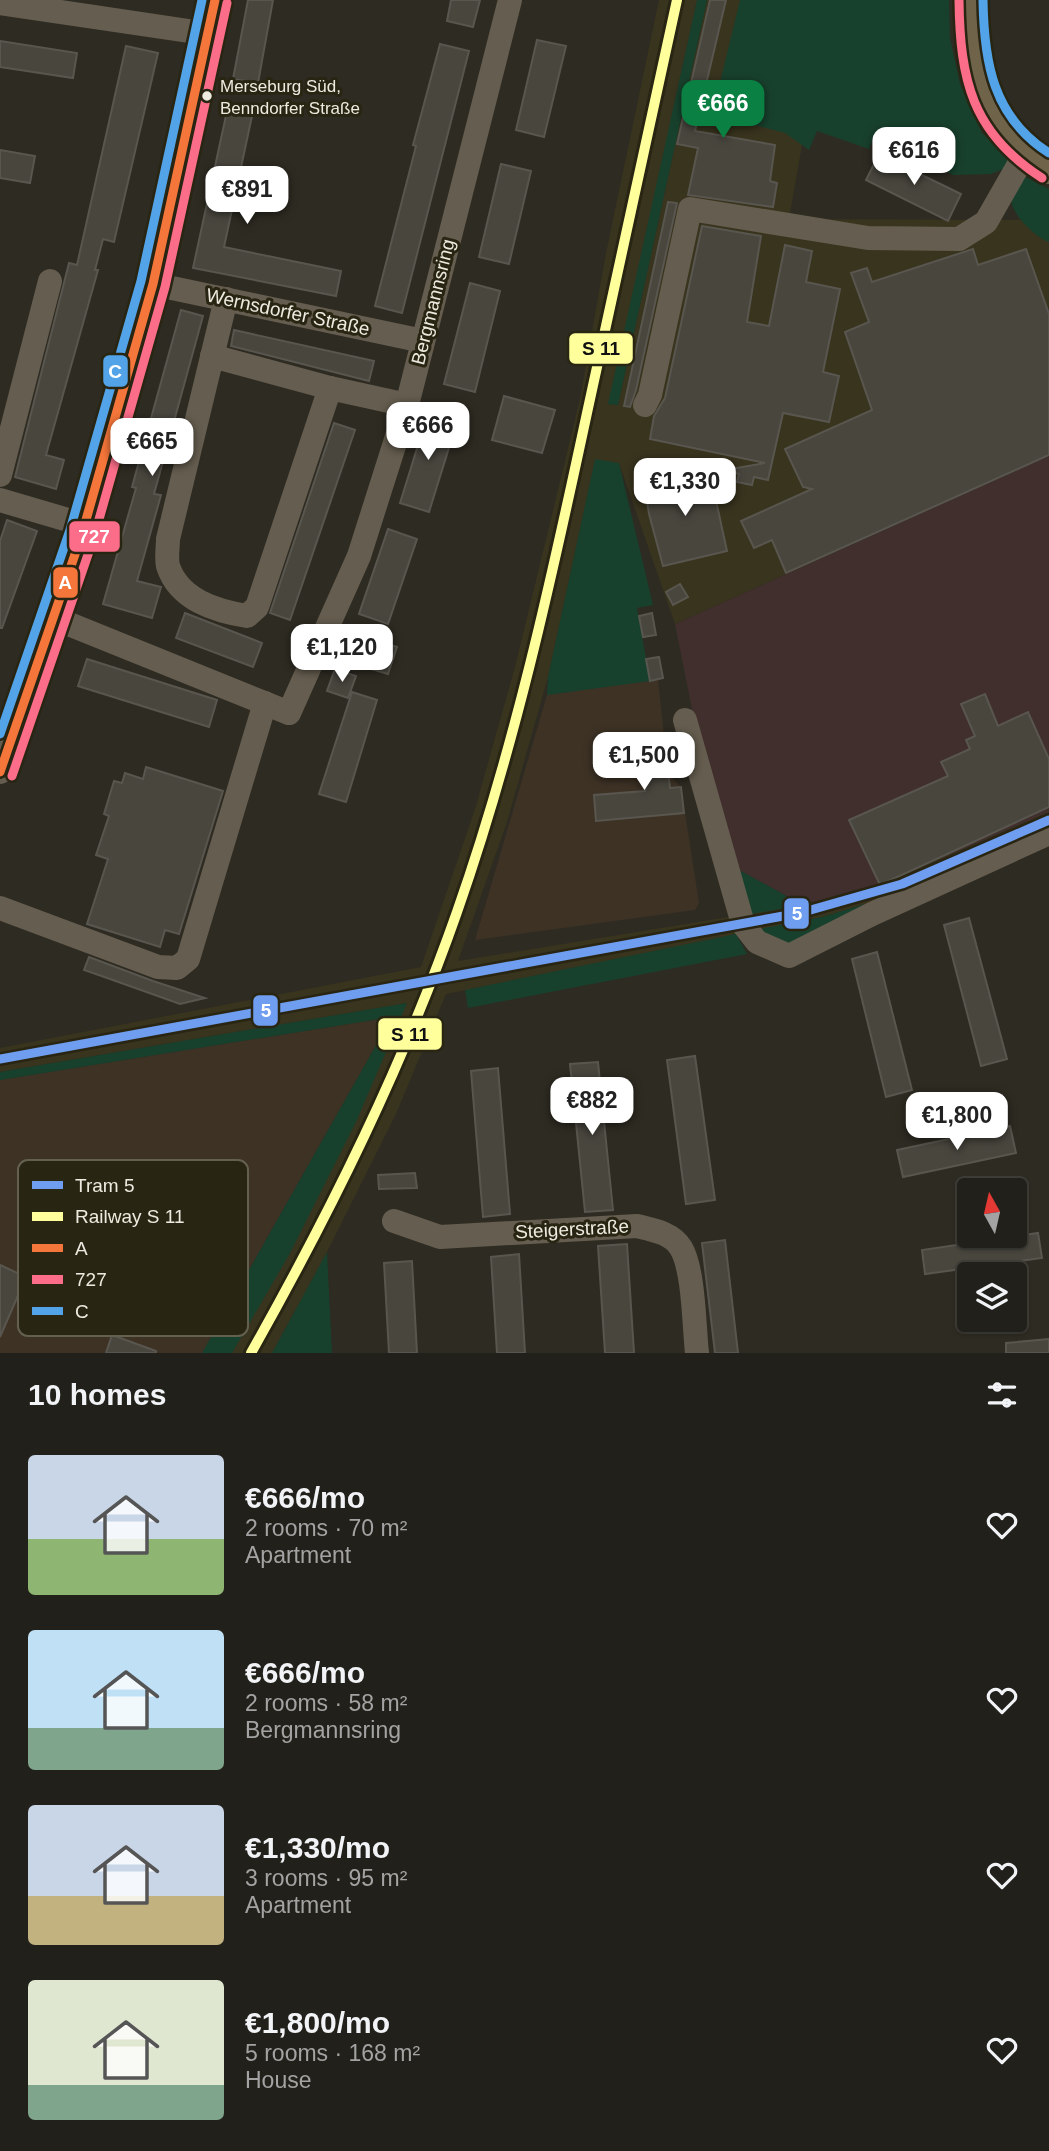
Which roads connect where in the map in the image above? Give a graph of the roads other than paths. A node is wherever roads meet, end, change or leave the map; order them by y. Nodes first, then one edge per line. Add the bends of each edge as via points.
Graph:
1 (215, 0) edge
2 (510, 0) edge
3 (971, 0) edge
4 (0, 3) edge
5 (209, 34) junction
6 (1037, 160) edge
7 (50, 281) dead end
8 (153, 284) junction
9 (226, 299) junction
10 (423, 341) junction
11 (212, 356) junction
12 (330, 388) junction
13 (407, 405) junction
14 (645, 405) dead end
15 (9, 407) edge
16 (0, 475) edge
17 (0, 500) edge
18 (85, 525) junction
19 (54, 618) junction
20 (265, 703) junction
21 (685, 720) dead end
22 (0, 772) edge
23 (1049, 833) edge
24 (0, 908) edge
25 (394, 1221) dead end
26 (697, 1353) edge

1 - 5 street
2 - 10 street, Bergmannsring
3 - 6 main road via 973,49 986,103 1005,133
4 - 5 street
5 - 8 street
6 - 14 street via 986,222 958,239 869,238 690,209
7 - 15 street
8 - 9 street, Wernsdorfer Straße
8 - 18 street
9 - 10 street, Wernsdorfer Straße
9 - 11 street
10 - 13 street, Bergmannsring
11 - 12 street
11 - 12 street via 167,539 167,564 186,594 223,612 247,616 257,607
12 - 13 street
13 - 20 street, Bergmannsring via 359,556 289,713
15 - 16 street
17 - 18 street
18 - 19 street
19 - 20 street, Bergmannsring
19 - 22 street
20 - 24 street via 188,959 177,968 158,967
21 - 23 street via 743,924 757,942 789,956
25 - 26 street, Steigerstraße via 440,1237 637,1226 662,1232 680,1247 688,1267

